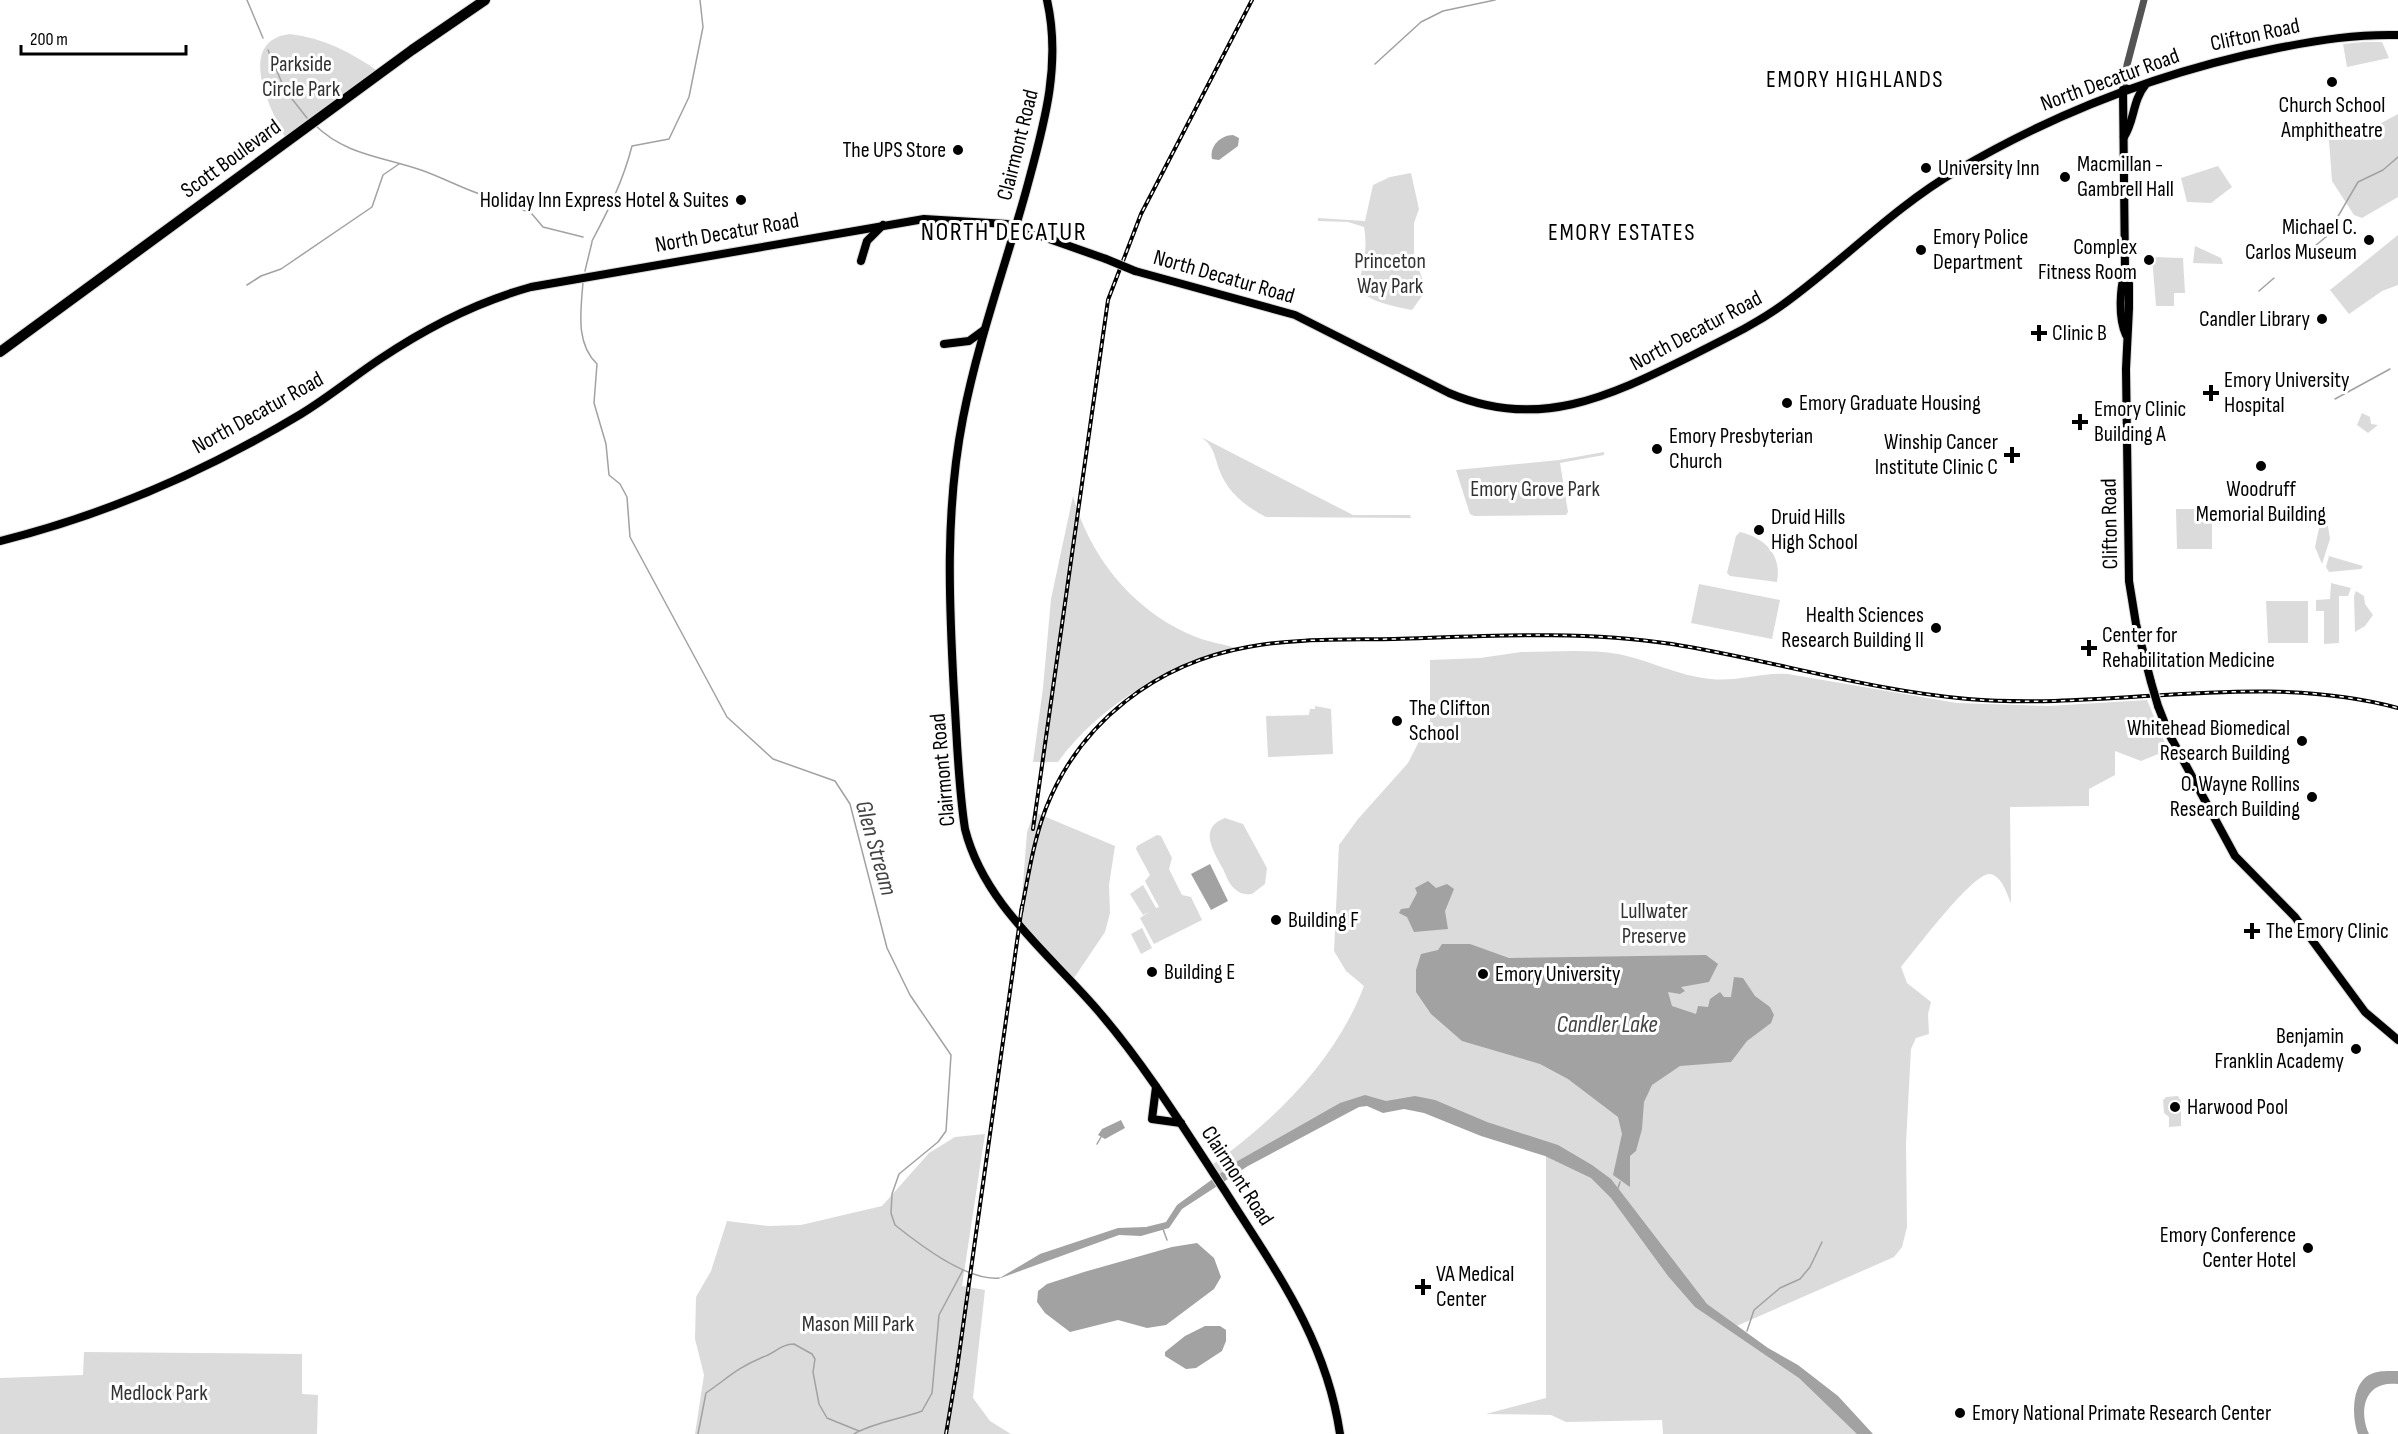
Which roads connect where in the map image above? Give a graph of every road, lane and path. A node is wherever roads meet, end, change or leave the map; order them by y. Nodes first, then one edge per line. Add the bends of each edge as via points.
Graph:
1 (485, 0) edge
2 (1047, 0) edge
3 (2145, 0) edge
4 (2398, 35) edge
5 (2177, 73) joint
6 (2147, 83) junction
7 (2123, 90) junction
8 (2124, 102) junction
9 (2124, 138) junction
10 (2124, 161) junction
11 (886, 223) junction
12 (1016, 226) junction
13 (861, 261) dead end
14 (986, 327) junction
15 (944, 344) dead end
16 (0, 352) edge
17 (0, 541) edge
18 (2398, 1041) edge
19 (1155, 1084) junction
20 (1181, 1123) junction
21 (1340, 1434) edge

1 - 16 highway, Scott Boulevard
2 - 12 main road, Clairmont Road via 1053,39 1051,84 1043,130
3 - 7 street
4 - 5 main road, Clifton Road via 2336,37 2255,52
5 - 6 main road, North Decatur Road
6 - 7 main road, North Decatur Road
6 - 9 main road via 2135,100 2131,125
7 - 8 main road
7 - 12 main road, North Decatur Road, bridge via 2025,132 1934,184 1799,293 1754,323 1644,380 1568,406 1524,411 1476,403 1295,315 1135,271
8 - 9 main road
8 - 10 main road
9 - 10 main road
10 - 18 main road, Clifton Road, bridge via 2125,270 2121,285 2122,327 2126,335 2130,589 2158,706 2169,734 2235,856 2295,917 2365,1012
11 - 12 main road, North Decatur Road via 934,219
11 - 13 main road via 867,241
11 - 17 main road, North Decatur Road via 576,278 496,297 383,357 286,423 198,467 78,519
12 - 14 main road, Clairmont Road
14 - 15 main road via 969,341
14 - 19 main road, Clairmont Road via 956,456 948,554 965,829 978,866 999,901 1101,1014
19 - 20 main road, Clairmont Road
19 - 20 main road via 1152,1119
20 - 21 main road, Clairmont Road via 1310,1330 1328,1378

